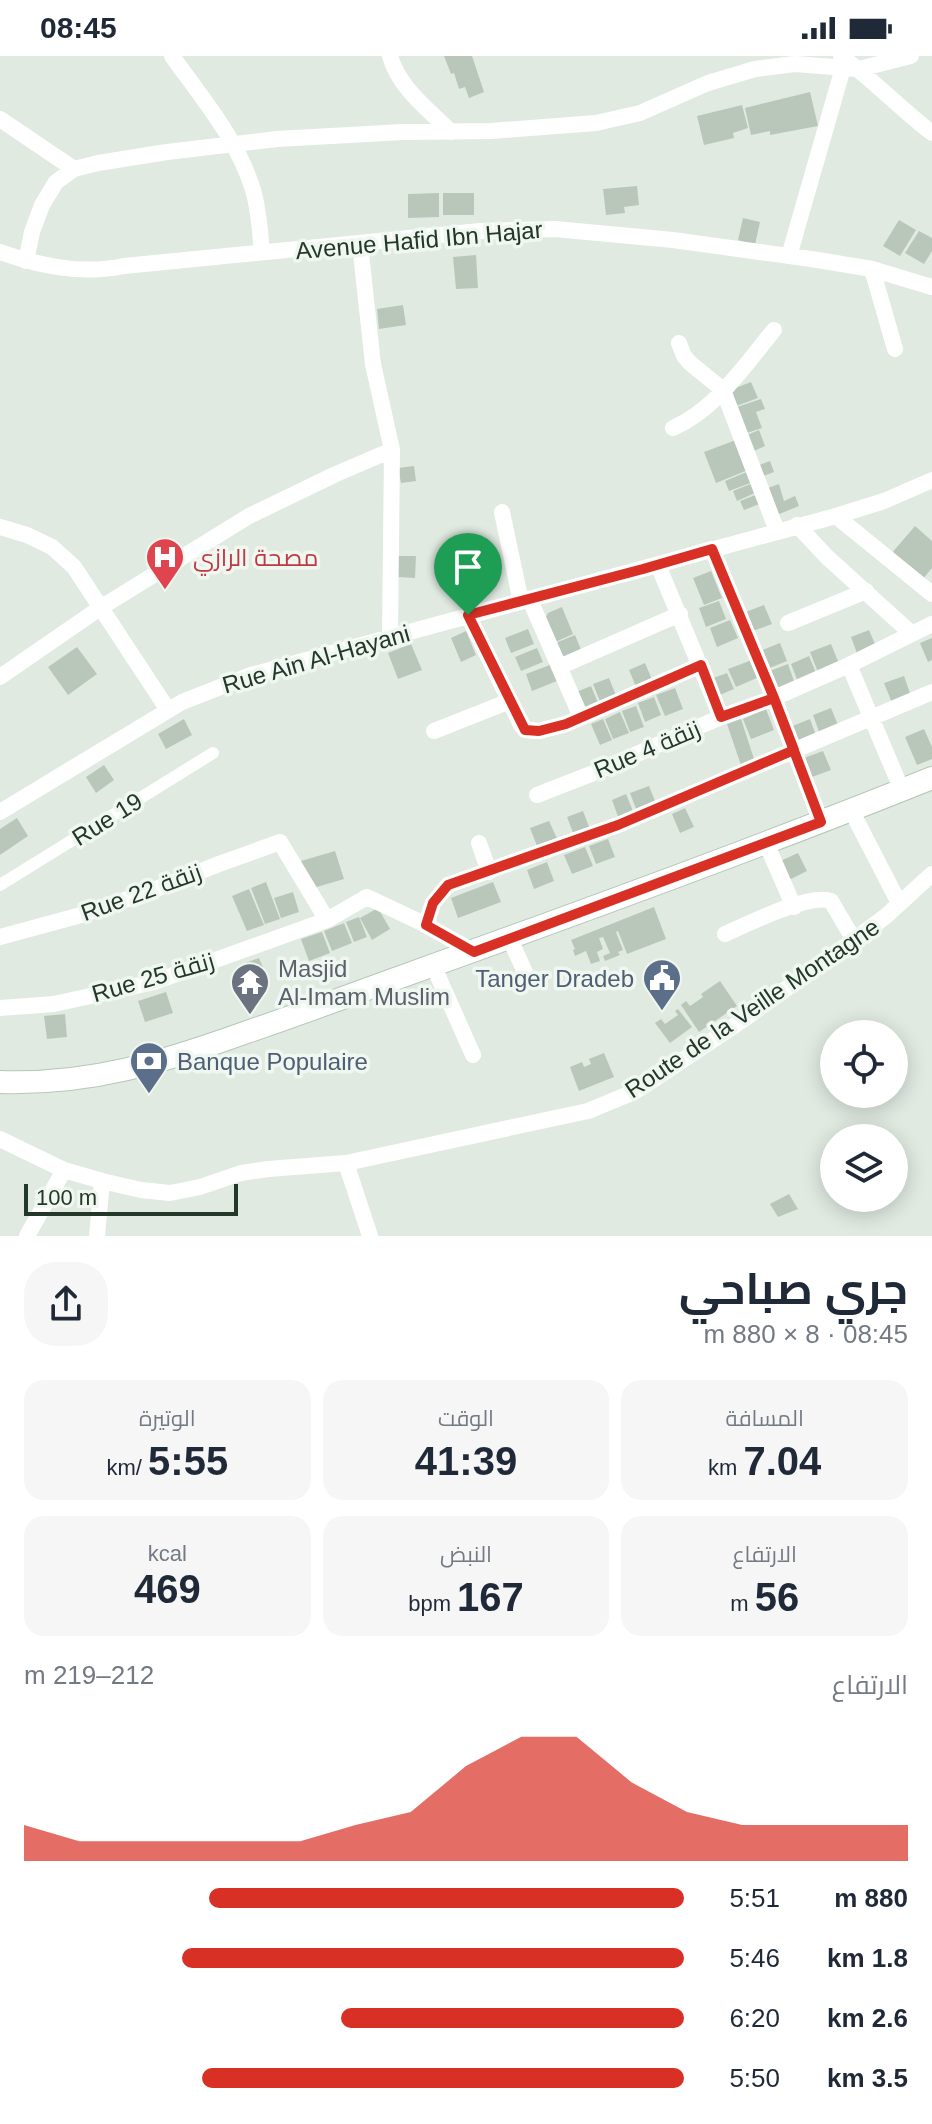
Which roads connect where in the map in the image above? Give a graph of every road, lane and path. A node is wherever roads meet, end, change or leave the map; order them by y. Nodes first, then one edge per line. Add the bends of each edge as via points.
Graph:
1 (172, 56) edge
2 (390, 56) edge
3 (911, 56) edge
4 (848, 65) edge
5 (0, 119) edge
6 (451, 132) junction
7 (932, 133) edge
8 (233, 144) junction
9 (74, 169) junction
10 (360, 244) junction
11 (0, 252) edge
12 (262, 252) junction
13 (789, 256) junction
14 (26, 261) junction
15 (872, 269) junction
16 (932, 287) edge
17 (774, 330) dead end
18 (679, 343) dead end
19 (895, 349) dead end
20 (723, 390) junction
21 (673, 428) dead end
22 (392, 450) junction
23 (932, 480) edge
24 (502, 512) dead end
25 (836, 516) junction
26 (797, 525) junction
27 (0, 527) edge
28 (777, 531) junction
29 (712, 549) junction
30 (658, 565) junction
31 (866, 591) junction
32 (932, 594) edge
33 (526, 601) junction
34 (100, 608) junction
35 (680, 614) junction
36 (468, 615) junction
37 (788, 623) dead end
38 (932, 624) edge
39 (912, 634) junction
40 (390, 636) junction
41 (701, 665) junction
42 (849, 665) junction
43 (559, 667) junction
44 (0, 677) edge
45 (932, 692) edge
46 (774, 698) junction
47 (510, 701) junction
48 (168, 710) junction
49 (581, 717) junction
50 (721, 717) junction
51 (870, 717) junction
52 (434, 731) dead end
53 (794, 750) junction
54 (213, 753) dead end
55 (932, 778) edge
56 (898, 781) dead end
57 (537, 795) dead end
58 (851, 810) junction
59 (0, 812) edge
60 (821, 822) junction
61 (479, 843) dead end
62 (766, 843) junction
63 (489, 872) junction
64 (932, 874) edge
65 (0, 885) edge
66 (899, 903) junction
67 (794, 907) junction
68 (327, 920) junction
69 (426, 925) junction
70 (725, 934) dead end
71 (0, 937) edge
72 (510, 939) junction
73 (854, 940) junction
74 (474, 952) junction
75 (433, 965) junction
76 (528, 979) dead end
77 (0, 1008) edge
78 (473, 1055) dead end
79 (0, 1082) edge
80 (0, 1139) edge
81 (346, 1163) junction
82 (64, 1170) junction
83 (102, 1181) junction
84 (27, 1236) edge
85 (97, 1236) edge
86 (370, 1236) edge

1 - 8 street
2 - 6 street via 403,84
3 - 4 street
4 - 6 street via 755,69 640,113 596,123
4 - 7 street
4 - 13 street
5 - 9 street
6 - 8 street
8 - 9 street
8 - 12 street via 254,192
9 - 14 street via 56,182 42,205
10 - 12 street, Avenue Hafid Ibn Hajar
10 - 13 street, Avenue Hafid Ibn Hajar via 555,229
10 - 22 street via 373,364
11 - 14 street, Avenue Hafid Ibn Hajar
12 - 14 street, Avenue Hafid Ibn Hajar via 105,270
13 - 15 street, Avenue Hafid Ibn Hajar
15 - 16 street, Avenue Hafid Ibn Hajar
15 - 19 street
17 - 20 street
18 - 20 street via 690,363
20 - 21 street
20 - 28 street
22 - 34 street via 249,516
22 - 40 street
23 - 25 street, Rue Ain Al-Hayani
24 - 33 street
25 - 26 street, Rue Ain Al-Hayani
25 - 32 street
26 - 28 street, Rue Ain Al-Hayani
26 - 31 street
27 - 34 street via 52,547 74,567
28 - 29 street, Rue Ain Al-Hayani
29 - 30 street, Rue Ain Al-Hayani
29 - 46 street
30 - 33 street, Rue Ain Al-Hayani
30 - 35 street
31 - 37 street
31 - 39 street
33 - 36 street, Rue Ain Al-Hayani
33 - 43 street
34 - 44 street
34 - 48 street
35 - 41 street
35 - 43 street
36 - 40 street, Rue Ain Al-Hayani
36 - 47 street
38 - 39 street, Rue 4 زنقة
39 - 42 street, Rue 4 زنقة
40 - 48 street, Rue Ain Al-Hayani via 251,675
41 - 49 street
41 - 50 street
42 - 46 street, Rue 4 زنقة
42 - 51 street
43 - 49 street
45 - 51 street
46 - 50 street, Rue 4 زنقة
46 - 53 street
47 - 49 street via 527,730
47 - 52 street
48 - 59 street, Rue Ain Al-Hayani
50 - 57 street, Rue 4 زنقة
51 - 53 street
51 - 56 street
53 - 60 street
53 - 63 street via 618,825
54 - 65 street, Rue 19
55 - 58 main road
58 - 60 main road
58 - 66 street
60 - 62 main road
61 - 63 street
62 - 67 street
62 - 72 main road
63 - 69 street via 448,885 433,903
64 - 66 street, Route de la Veille Montagne
66 - 73 street, Route de la Veille Montagne
67 - 70 street
67 - 73 street via 831,901
68 - 69 street, Rue 25 زنقة via 367,897
68 - 71 street, Rue 22 زنقة via 280,842 81,915
68 - 77 street, Rue 25 زنقة via 154,982 54,1004
69 - 74 street, Rue 25 زنقة
72 - 74 main road
72 - 76 street
73 - 81 street, Route de la Veille Montagne via 670,1069 609,1103
74 - 75 main road
75 - 78 street
75 - 79 main road via 113,1074
80 - 82 street, Route de la Veille Montagne
81 - 83 street, Route de la Veille Montagne via 241,1173 170,1193
81 - 86 street
82 - 83 street, Route de la Veille Montagne
82 - 84 street
83 - 85 street

